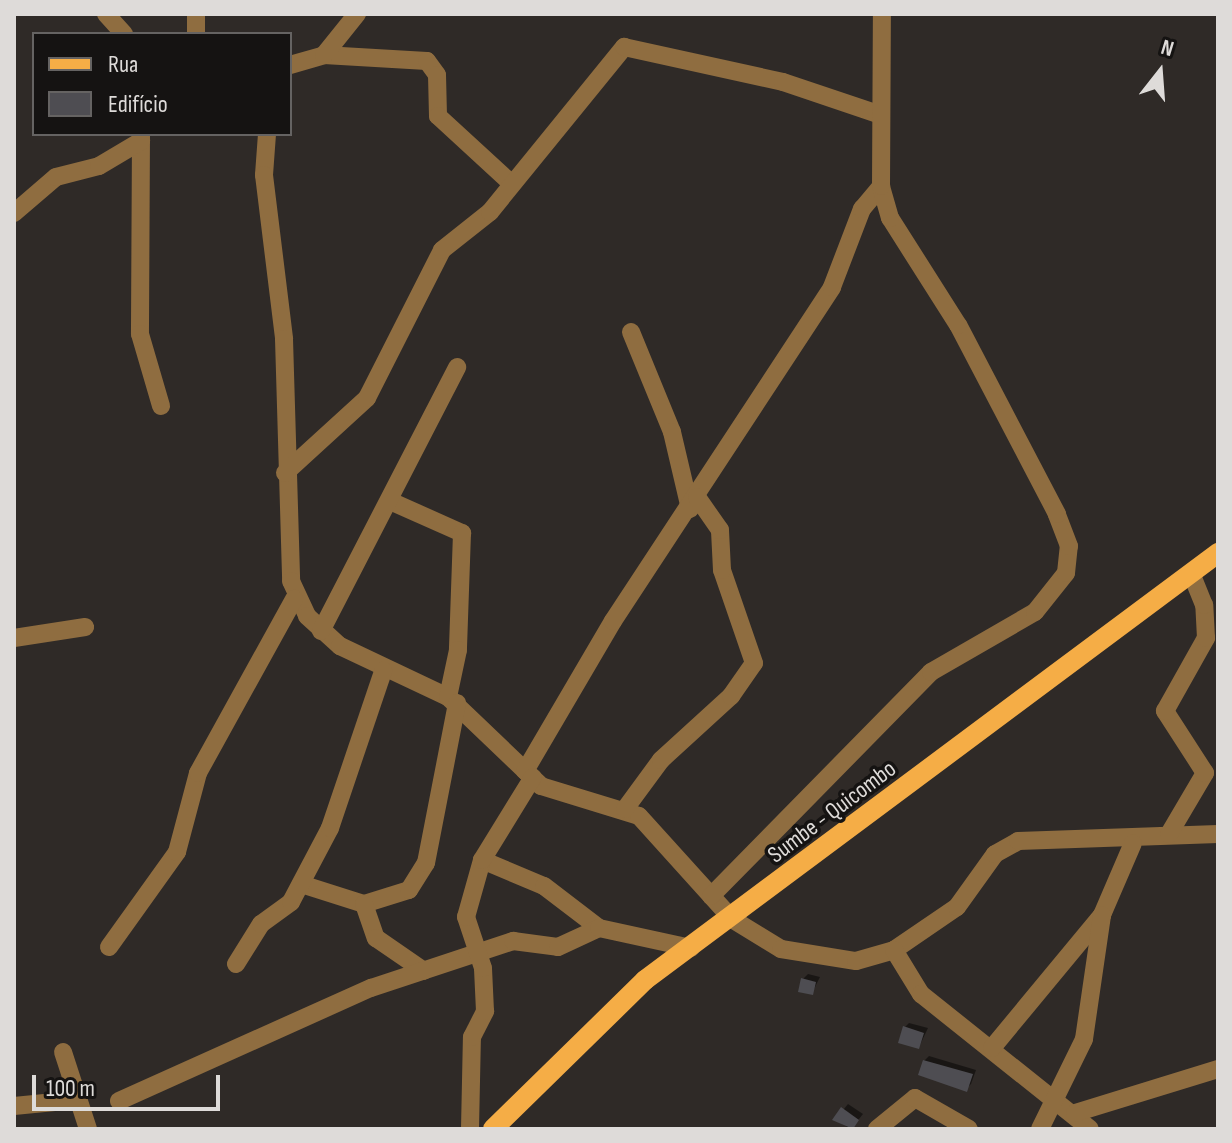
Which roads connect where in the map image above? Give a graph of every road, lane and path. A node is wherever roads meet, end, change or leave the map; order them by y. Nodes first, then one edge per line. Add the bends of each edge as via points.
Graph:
1 (106, 14) edge
2 (357, 14) edge
3 (882, 14) edge
4 (122, 32) edge
5 (324, 55) junction
6 (292, 64) edge
7 (881, 115) junction
8 (267, 136) edge
9 (141, 138) edge
10 (512, 184) junction
11 (881, 186) junction
12 (14, 213) edge
13 (631, 332) dead end
14 (457, 367) dead end
15 (161, 406) dead end
16 (285, 473) junction
17 (390, 501) junction
18 (693, 503) junction
19 (1218, 553) edge
20 (1191, 573) junction
21 (294, 599) junction
22 (85, 627) dead end
23 (321, 631) junction
24 (14, 638) edge
25 (383, 671) junction
26 (453, 700) junction
27 (529, 774) junction
28 (625, 809) junction
29 (1169, 834) junction
30 (1218, 834) edge
31 (1133, 843) junction
32 (482, 860) junction
33 (301, 884) junction
34 (711, 896) junction
35 (364, 904) junction
36 (1102, 915) junction
37 (732, 919) junction
38 (599, 928) junction
39 (109, 947) dead end
40 (691, 948) junction
41 (894, 950) junction
42 (477, 953) junction
43 (236, 964) dead end
44 (424, 971) junction
45 (992, 1048) junction
46 (63, 1052) dead end
47 (1218, 1069) edge
48 (1058, 1097) junction
49 (75, 1100) junction
50 (119, 1101) dead end
51 (14, 1106) edge
52 (1075, 1113) junction
53 (88, 1129) edge
54 (470, 1129) edge
55 (493, 1129) edge
56 (877, 1129) edge
57 (969, 1129) edge
58 (1040, 1129) edge
59 (1090, 1129) edge

1 - 4 street
2 - 5 street
3 - 7 street
5 - 6 street
5 - 10 street via 427,61 437,75 438,116
7 - 10 street via 783,82 624,47
7 - 11 street
8 - 16 street via 264,175 284,339
9 - 12 street via 99,166 56,177
9 - 15 street via 140,334
10 - 16 street via 435,259 367,398
11 - 18 street via 862,209 832,287
11 - 34 street via 901,240 958,325 1057,514 1069,546 1066,573 1035,612 931,672
13 - 18 street via 672,432
14 - 17 street
16 - 21 street
17 - 23 street
17 - 26 street via 462,533
18 - 27 street
18 - 28 street via 720,530 722,570 754,663 731,696 651,772
19 - 20 main road, Sumbe - Quicombo
20 - 29 street via 1204,605 1206,638 1165,711 1205,773
20 - 37 main road, Sumbe - Quicombo
21 - 23 street
21 - 39 street via 198,773 177,852
22 - 24 street
23 - 25 street
25 - 26 street
25 - 33 street via 335,817
26 - 27 street
26 - 35 street via 426,863 409,890
27 - 28 street via 558,794
27 - 32 street
28 - 34 street via 650,825
29 - 30 street
29 - 31 street
31 - 36 street
31 - 41 street via 1018,841 995,854 957,907
32 - 38 street via 544,886
32 - 42 street via 466,917
33 - 35 street
33 - 43 street
34 - 37 street
35 - 44 street via 376,938
36 - 45 street
36 - 48 street via 1084,1039
37 - 40 main road, Sumbe - Quicombo
37 - 41 street via 781,949 856,961
38 - 40 street
38 - 42 street via 558,947 520,940
40 - 55 main road, Sumbe - Quicombo via 597,1021
41 - 45 street via 921,994
42 - 44 street
42 - 54 street via 485,1011 472,1037
44 - 50 street via 209,1055
45 - 48 street
46 - 49 street
47 - 52 street
48 - 52 street
48 - 58 street
49 - 51 street
49 - 53 street
52 - 59 street
56 - 57 street via 915,1098

